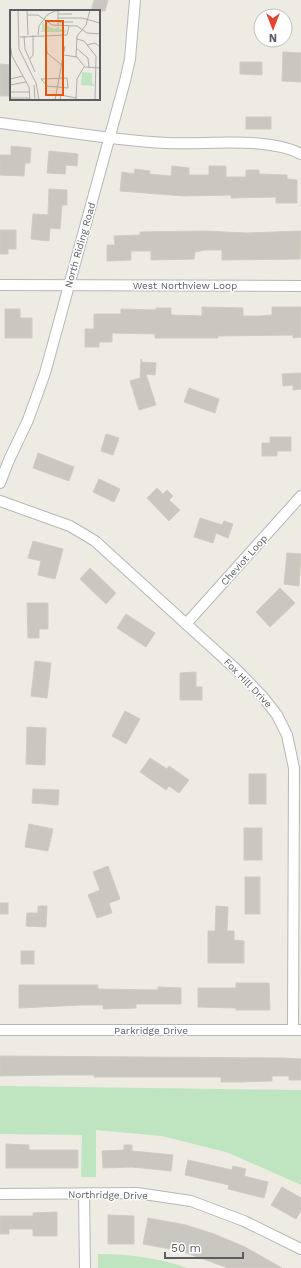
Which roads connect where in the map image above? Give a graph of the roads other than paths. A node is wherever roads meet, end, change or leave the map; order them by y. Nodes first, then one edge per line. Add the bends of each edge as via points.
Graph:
1 (135, 0) edge
2 (0, 123) edge
3 (110, 137) junction
4 (301, 154) edge
5 (0, 285) edge
6 (70, 285) junction
7 (301, 286) edge
8 (0, 483) edge
9 (301, 496) edge
10 (0, 501) edge
11 (186, 624) junction
12 (0, 1030) edge
13 (297, 1030) edge
14 (0, 1194) edge
15 (84, 1194) junction
16 (301, 1249) edge
17 (85, 1268) edge

1 - 3 street, North Riding Road via 130,59
2 - 3 street
3 - 4 street via 166,143 265,144 290,148
3 - 6 street, North Riding Road
5 - 6 street, West Northview Loop
6 - 7 street, West Northview Loop
6 - 8 street, North Riding Road via 36,400
9 - 11 street, Cheviot Loop
10 - 11 street, Fox Hill Drive via 70,526 90,538
11 - 13 street, Fox Hill Drive via 263,697 277,715 290,746 295,790
12 - 13 street, Parkridge Drive
14 - 15 street, Northridge Drive
15 - 16 street, Northridge Drive via 137,1193 191,1201 244,1221
15 - 17 street

